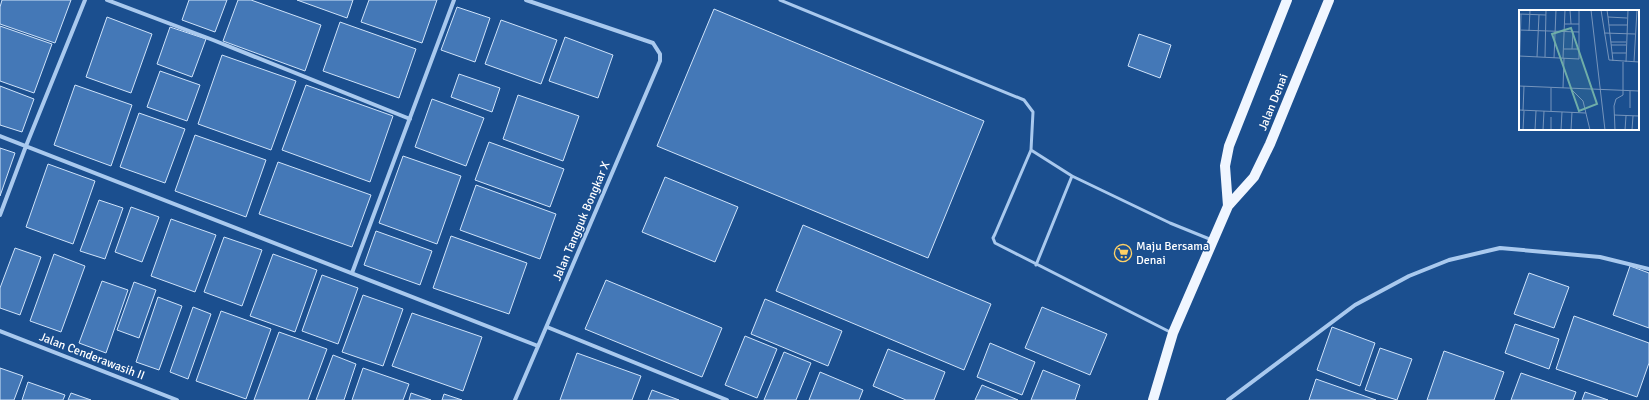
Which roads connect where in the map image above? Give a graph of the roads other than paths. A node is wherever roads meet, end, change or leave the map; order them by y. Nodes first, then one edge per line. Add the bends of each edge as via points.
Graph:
1 (85, 0) edge
2 (107, 0) edge
3 (454, 0) edge
4 (526, 0) edge
5 (780, 0) edge
6 (1287, 0) edge
7 (1329, 0) edge
8 (410, 119) junction
9 (0, 136) edge
10 (26, 146) junction
11 (1031, 150) junction
12 (1072, 176) junction
13 (1228, 206) junction
14 (0, 215) edge
15 (1213, 240) junction
16 (1036, 265) junction
17 (1649, 269) edge
18 (352, 273) junction
19 (547, 327) junction
20 (0, 330) edge
21 (1173, 333) junction
22 (538, 346) junction
23 (177, 400) edge
24 (515, 400) edge
25 (727, 400) edge
26 (1153, 400) edge
27 (1228, 400) edge

1 - 10 street
2 - 8 street
3 - 8 street
4 - 19 street, Jalan Tangguk Bongkar X via 653,44 660,54 660,61
5 - 11 lane via 1024,100 1033,112
6 - 13 main road, Jalan Denai via 1229,146 1225,166
7 - 13 main road, Jalan Denai via 1254,177
8 - 18 street
9 - 10 street
10 - 14 street
10 - 18 street
11 - 12 lane
11 - 16 lane via 993,238 995,243
12 - 15 lane via 1170,223
12 - 16 lane
13 - 15 main road, Jalan Denai
15 - 21 main road, Jalan Denai
16 - 21 lane
17 - 27 street via 1600,257 1500,248 1450,260 1409,276 1355,304
18 - 22 street
19 - 22 street, Jalan Tangguk Bongkar X
19 - 25 street
20 - 23 street, Jalan Cenderawasih II
21 - 26 main road, Jalan Denai
22 - 24 street, Jalan Tangguk Bongkar X

